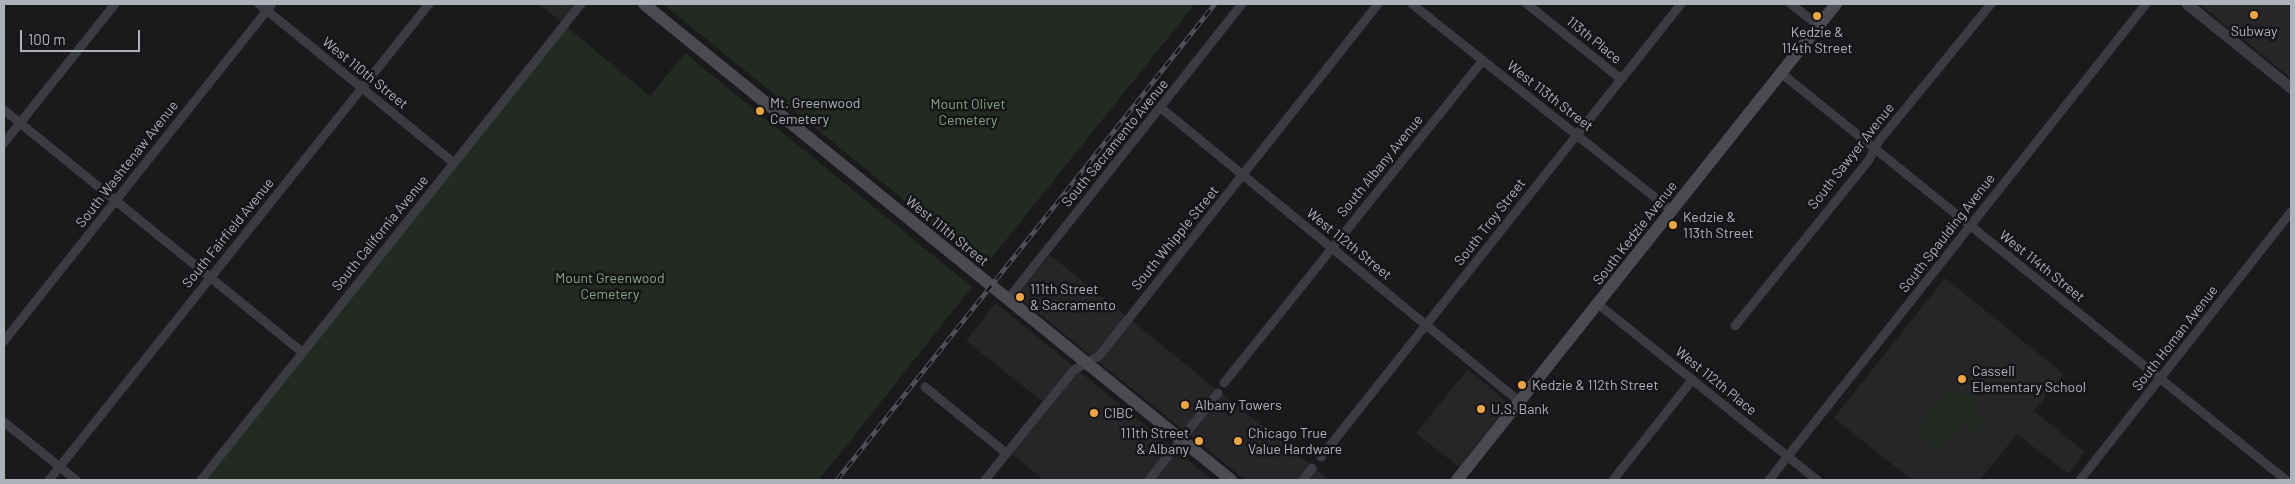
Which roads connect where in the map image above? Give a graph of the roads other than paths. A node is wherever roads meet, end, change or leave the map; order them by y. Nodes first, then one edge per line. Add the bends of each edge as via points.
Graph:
1 (115, 4) edge
2 (259, 4) edge
3 (429, 4) edge
4 (581, 4) edge
5 (644, 4) edge
6 (1242, 4) edge
7 (1378, 4) edge
8 (1412, 4) edge
9 (1527, 4) edge
10 (1681, 4) edge
11 (1791, 4) edge
12 (1836, 4) edge
13 (1990, 4) edge
14 (2146, 4) edge
15 (2187, 4) edge
16 (269, 7) edge
17 (1818, 26) junction
18 (1483, 60) junction
19 (1781, 74) junction
20 (1621, 79) junction
21 (362, 88) junction
22 (2291, 88) edge
23 (1161, 108) junction
24 (4, 110) edge
25 (20, 123) junction
26 (1577, 135) junction
27 (4, 143) edge
28 (1874, 150) junction
29 (454, 163) junction
30 (1242, 175) junction
31 (116, 201) junction
32 (1672, 211) junction
33 (2291, 212) edge
34 (1970, 226) junction
35 (1332, 248) junction
36 (210, 278) junction
37 (1008, 299) junction
38 (1598, 304) junction
39 (1426, 325) junction
40 (1735, 326) dead end
41 (4, 341) edge
42 (302, 352) junction
43 (1087, 363) junction
44 (2160, 379) junction
45 (1692, 380) junction
46 (1224, 383) dead end
47 (926, 388) dead end
48 (1218, 393) dead end
49 (1520, 402) junction
50 (4, 422) edge
51 (1181, 439) junction
52 (1006, 453) junction
53 (1788, 457) junction
54 (1321, 458) dead end
55 (60, 467) junction
56 (1312, 468) dead end
57 (49, 480) edge
58 (76, 480) edge
59 (201, 480) edge
60 (984, 480) edge
61 (1149, 480) edge
62 (1232, 480) edge
63 (1303, 480) edge
64 (1457, 480) edge
65 (1613, 480) edge
66 (1769, 480) edge
67 (1817, 480) edge
68 (2080, 480) edge
69 (2286, 480) edge

1 - 25 street
2 - 16 street, West 110th Street
3 - 21 street, South Fairfield Avenue
4 - 29 street, South California Avenue
5 - 37 main road, West 111th Street
6 - 23 street, South Sacramento Avenue
7 - 30 street, South Whipple Street
8 - 18 street, West 113th Street
9 - 20 street, 113th Place
10 - 20 street, South Troy Street
11 - 17 street
12 - 17 main road, South Kedzie Avenue
13 - 28 street, South Sawyer Avenue
14 - 34 street, South Spaulding Avenue
15 - 22 street
16 - 21 street, West 110th Street
16 - 31 street, South Washtenaw Avenue
17 - 19 main road, South Kedzie Avenue
18 - 26 street, West 113th Street
18 - 35 street, South Albany Avenue
19 - 28 street, West 114th Street
19 - 32 main road, South Kedzie Avenue
20 - 26 street, South Troy Street
21 - 29 street, West 110th Street
21 - 36 street, South Fairfield Avenue
23 - 30 street, West 112th Street
23 - 37 street, South Sacramento Avenue
24 - 25 street
25 - 27 street
25 - 31 street
26 - 32 street, West 113th Street
26 - 39 street, South Troy Street
28 - 34 street, West 114th Street
28 - 40 street, South Sawyer Avenue
29 - 42 street, South California Avenue
30 - 35 street, West 112th Street
30 - 43 street, South Whipple Street via 1099,356
31 - 36 street
31 - 41 street, South Washtenaw Avenue
32 - 38 main road, South Kedzie Avenue
33 - 44 street, South Homan Avenue
34 - 44 street, West 114th Street
34 - 53 street, South Spaulding Avenue
35 - 39 street, West 112th Street
35 - 46 street, South Albany Avenue
36 - 42 street
36 - 55 street, South Fairfield Avenue
37 - 43 main road, West 111th Street
38 - 45 street, West 112th Place
38 - 49 main road, South Kedzie Avenue
39 - 49 street, West 112th Street
39 - 54 street, South Troy Street
42 - 59 street, South California Avenue
43 - 51 main road, West 111th Street
43 - 52 street, South Whipple Street via 1074,370
44 - 68 street, South Homan Avenue
44 - 69 street, West 114th Street
45 - 53 street, West 112th Place
45 - 65 street
47 - 52 street
48 - 51 street
49 - 64 main road, South Kedzie Avenue
50 - 55 street
51 - 61 street
51 - 62 main road, West 111th Street
52 - 60 street, South Whipple Street
53 - 66 street, South Spaulding Avenue
53 - 67 street, West 112th Place
55 - 57 street, South Fairfield Avenue
55 - 58 street
56 - 63 street

